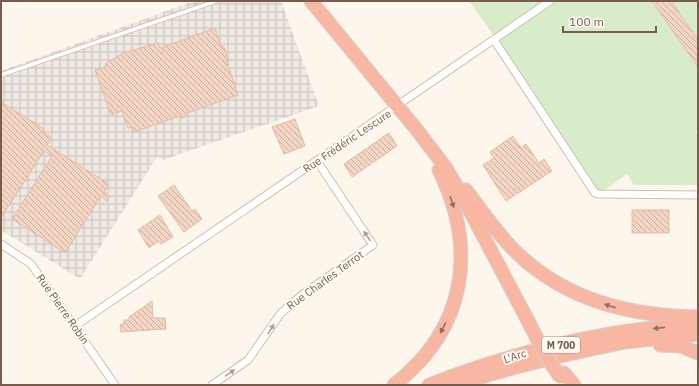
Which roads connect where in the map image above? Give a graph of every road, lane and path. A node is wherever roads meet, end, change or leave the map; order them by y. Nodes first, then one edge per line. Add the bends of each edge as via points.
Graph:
1 (216, 1) edge
2 (311, 1) edge
3 (317, 1) edge
4 (550, 1) edge
5 (494, 40) junction
6 (1, 75) edge
7 (401, 104) junction
8 (420, 128) junction
9 (317, 161) junction
10 (457, 177) junction
11 (698, 195) edge
12 (1, 244) edge
13 (527, 314) junction
14 (698, 317) edge
15 (698, 324) edge
16 (75, 326) junction
17 (698, 334) edge
18 (617, 345) junction
19 (698, 353) edge
20 (564, 378) edge
21 (115, 385) edge
22 (212, 385) edge
23 (394, 385) edge
24 (428, 385) edge
25 (457, 385) edge
26 (574, 385) edge

1 - 6 lane
2 - 7 highway via 367,70 375,75
3 - 7 highway
4 - 5 street, Rue Frédéric Lescure
5 - 7 street, Rue Frédéric Lescure
5 - 11 street via 595,193
7 - 8 highway
7 - 9 street, Rue Frédéric Lescure
8 - 10 highway
8 - 13 highway via 461,194
8 -> 23 highway via 455,209 461,239 461,270 455,301 441,333 426,355
9 - 16 street, Rue Frédéric Lescure
22 -> 9 street, Rue Charles Terrot via 248,360 281,313 373,245
10 - 13 highway
14 -> 10 highway via 618,309 592,300 558,283 518,254 492,225
12 - 16 street, Rue Pierre Robin via 31,264
13 - 20 highway
15 -> 24 highway, L'Arc / M 700 via 624,332 529,351
16 - 21 street, Rue Pierre Robin
17 - 18 highway, L'Arc / M 700
18 - 19 highway via 671,345
18 - 25 highway, L'Arc / M 700 via 536,361
20 - 26 highway

